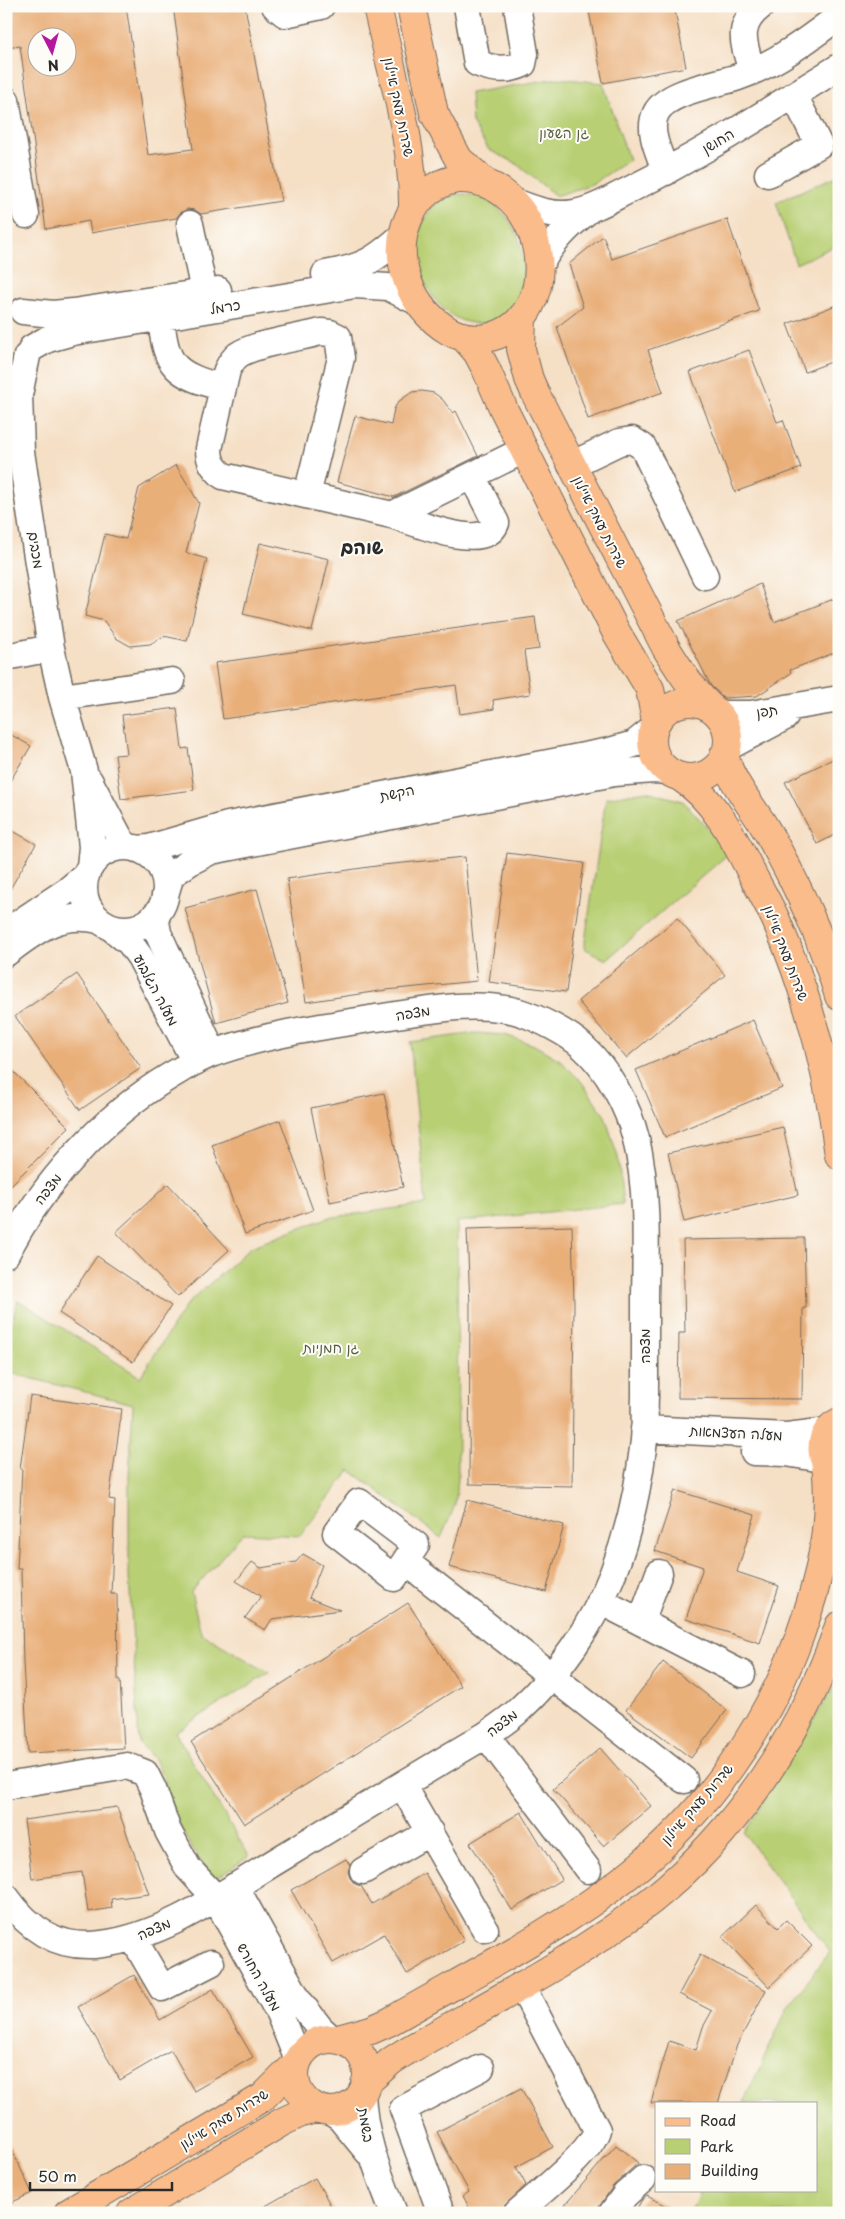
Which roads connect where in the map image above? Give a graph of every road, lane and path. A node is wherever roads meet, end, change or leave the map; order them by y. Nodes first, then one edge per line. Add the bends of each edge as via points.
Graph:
1 (276, 6) edge
2 (321, 6) edge
3 (412, 6) edge
4 (468, 6) edge
5 (517, 6) edge
6 (761, 6) edge
7 (376, 7) edge
8 (839, 16) edge
9 (839, 67) edge
10 (752, 71) junction
11 (794, 94) junction
12 (8, 114) edge
13 (666, 172) junction
14 (768, 174) dead end
15 (485, 182) junction
16 (515, 202) junction
17 (592, 207) junction
18 (413, 209) junction
19 (26, 215) dead end
20 (190, 224) dead end
21 (403, 235) junction
22 (539, 266) junction
23 (204, 292) junction
24 (418, 302) junction
25 (14, 308) edge
26 (522, 317) junction
27 (161, 318) junction
28 (463, 336) junction
29 (22, 357) edge
30 (223, 388) junction
31 (6, 405) edge
32 (524, 450) junction
33 (20, 452) junction
34 (571, 465) junction
35 (472, 476) junction
36 (308, 496) junction
37 (392, 515) junction
38 (705, 576) dead end
39 (51, 648) junction
40 (6, 657) edge
41 (172, 681) dead end
42 (62, 696) junction
43 (827, 701) edge
44 (716, 712) junction
45 (655, 725) junction
46 (726, 751) junction
47 (84, 772) junction
48 (674, 774) junction
49 (133, 848) junction
50 (88, 871) junction
51 (160, 905) junction
52 (104, 923) junction
53 (6, 933) edge
54 (6, 953) edge
55 (832, 955) edge
56 (839, 996) edge
57 (204, 1058) junction
58 (839, 1155) edge
59 (6, 1254) edge
60 (835, 1422) edge
61 (644, 1438) junction
62 (829, 1467) edge
63 (406, 1562) dead end
64 (659, 1573) dead end
65 (600, 1601) junction
66 (641, 1622) junction
67 (839, 1626) edge
68 (742, 1674) dead end
69 (550, 1676) junction
70 (486, 1735) junction
71 (684, 1780) dead end
72 (402, 1785) junction
73 (6, 1786) edge
74 (430, 1832) junction
75 (588, 1870) dead end
76 (363, 1871) dead end
77 (225, 1892) junction
78 (6, 1897) edge
79 (485, 1928) dead end
80 (133, 1938) junction
81 (211, 1963) dead end
82 (520, 1985) junction
83 (335, 2039) junction
84 (297, 2062) junction
85 (480, 2068) dead end
86 (364, 2088) junction
87 (323, 2109) junction
88 (372, 2159) junction
89 (643, 2179) dead end
90 (387, 2210) edge
91 (68, 2213) edge
92 (132, 2213) edge
93 (441, 2213) edge
94 (517, 2213) edge
95 (612, 2213) edge

1 - 2 street via 285,14
3 - 15 main road via 434,113 459,160
4 - 5 street via 477,63 498,69 523,64 525,54
6 - 10 street via 750,15 744,26 744,43
7 - 18 main road, שדרות עמק איילון via 407,136
8 - 10 street
9 - 11 street, החושן
10 - 13 street via 680,94 663,103 653,122
11 - 13 street, החושן
11 - 14 street via 819,145
12 - 19 street
13 - 17 street, החושן
15 - 16 main road
15 - 18 main road via 470,179 444,182 424,196
16 - 17 street, החושן via 556,215
16 - 22 main road via 532,232
17 - 22 street, החושן via 564,230
18 - 21 main road
20 - 23 street
21 - 23 street, כרמל via 381,255 357,268
21 - 24 main road via 402,260
22 - 26 main road via 531,304
23 - 25 street, כרמל via 66,313
24 - 27 street, כרמל via 388,288 355,285
24 - 28 main road via 436,323
25 - 29 street, מכבים via 32,326 34,336
26 - 28 main road via 498,334 485,338
26 - 34 main road, שדרות עמק איילון via 521,349 529,379
27 - 29 street, כרמל via 48,338
27 - 30 street via 167,356 176,368 192,379
28 - 32 main road via 477,352
29 - 33 street, מכבים
30 - 36 street via 209,449 214,468 223,476
30 - 36 street via 227,370 239,354 321,332 338,337 341,358
31 - 33 street, מכבים
32 - 35 street
32 - 45 main road via 615,630 650,688
33 - 39 street, מכבים
34 - 38 street via 619,442 632,440 643,447
34 - 44 main road, שדרות עמק איילון via 666,648 688,683
35 - 37 street
35 - 37 street via 496,523 487,534 462,536
36 - 37 street
39 - 40 street
39 - 42 street, מכבים
41 - 42 street
42 - 47 street, מכבים
43 - 44 street, תפן via 751,714
43 - 46 street, תפן via 769,724
44 - 45 main road via 701,703 688,702 669,708
44 - 46 main road via 724,721 728,734
45 - 48 main road via 652,747 658,761
45 - 49 street, הקשת via 634,744 610,751 228,825 149,848
46 - 48 main road via 711,772 699,777
46 - 55 main road via 728,769 768,832
47 - 49 street, מכבים via 119,836
47 - 50 street, מכבים via 92,847
48 - 51 street, הקשת via 653,770 614,773 218,850 190,862 171,875
48 - 58 main road, שדרות עמק איילון via 692,784 710,804 739,848 775,920 804,996 818,1045
49 - 50 street via 108,851 94,861
49 - 51 street via 152,858 161,869 165,884
50 - 52 street via 84,888 86,901 91,912
50 - 53 street via 68,890
51 - 52 street via 146,923 135,928 120,929
51 - 57 street, מעלה הגלבוע via 158,933
52 - 54 street via 84,917 58,919
52 - 57 street, מעלה הגלבוע via 130,943
55 - 56 main road
57 - 59 street, מצפה via 167,1078 119,1112 78,1153 38,1201
57 - 61 street, מצפה via 328,1026 454,1007 518,1012 582,1045 622,1101 636,1138 646,1232
60 - 61 street, מעלה העצמאות via 787,1436
60 - 62 main road, שדרות עמק איילון via 822,1449
61 - 62 street, מעלה העצמאות via 786,1454
61 - 65 street, מצפה via 628,1527
62 - 83 main road, שדרות עמק איילון via 829,1505 823,1557 791,1658 756,1727 693,1812 631,1873 561,1921 389,2022
63 - 69 street
64 - 66 street
65 - 66 street
65 - 69 street, מצפה via 575,1645
66 - 68 street
67 - 82 main road via 822,1672 785,1744 761,1781 706,1850 652,1900 622,1922
69 - 70 street, מצפה via 519,1710
69 - 71 street
70 - 72 street, מצפה
70 - 75 street
72 - 74 street
72 - 77 street, מצפה
73 - 77 street via 127,1766 145,1773 168,1831 188,1868
74 - 76 street
74 - 79 street
77 - 80 street, מצפה via 161,1928
77 - 83 street, מעלה החורש via 299,2000 320,2028
77 - 84 street, מעלה החורש via 279,2013
78 - 80 street, מצפה via 16,1912 42,1934 59,1940 72,1944 101,1944
80 - 81 street via 162,1988
82 - 86 main road via 391,2061
82 - 94 street via 597,2130 584,2151
83 - 84 main road via 311,2044
83 - 86 main road via 350,2044 364,2060 367,2072
84 - 87 main road via 296,2084 301,2095 310,2104
84 - 91 main road, שדרות עמק איילון via 263,2097
85 - 93 street via 403,2109
86 - 87 main road via 345,2108
86 - 88 street, בשמת via 364,2124
87 - 88 street, בשמת via 340,2118
87 - 92 main road via 301,2113 282,2122
88 - 90 street, בשמת
89 - 95 street via 625,2195

